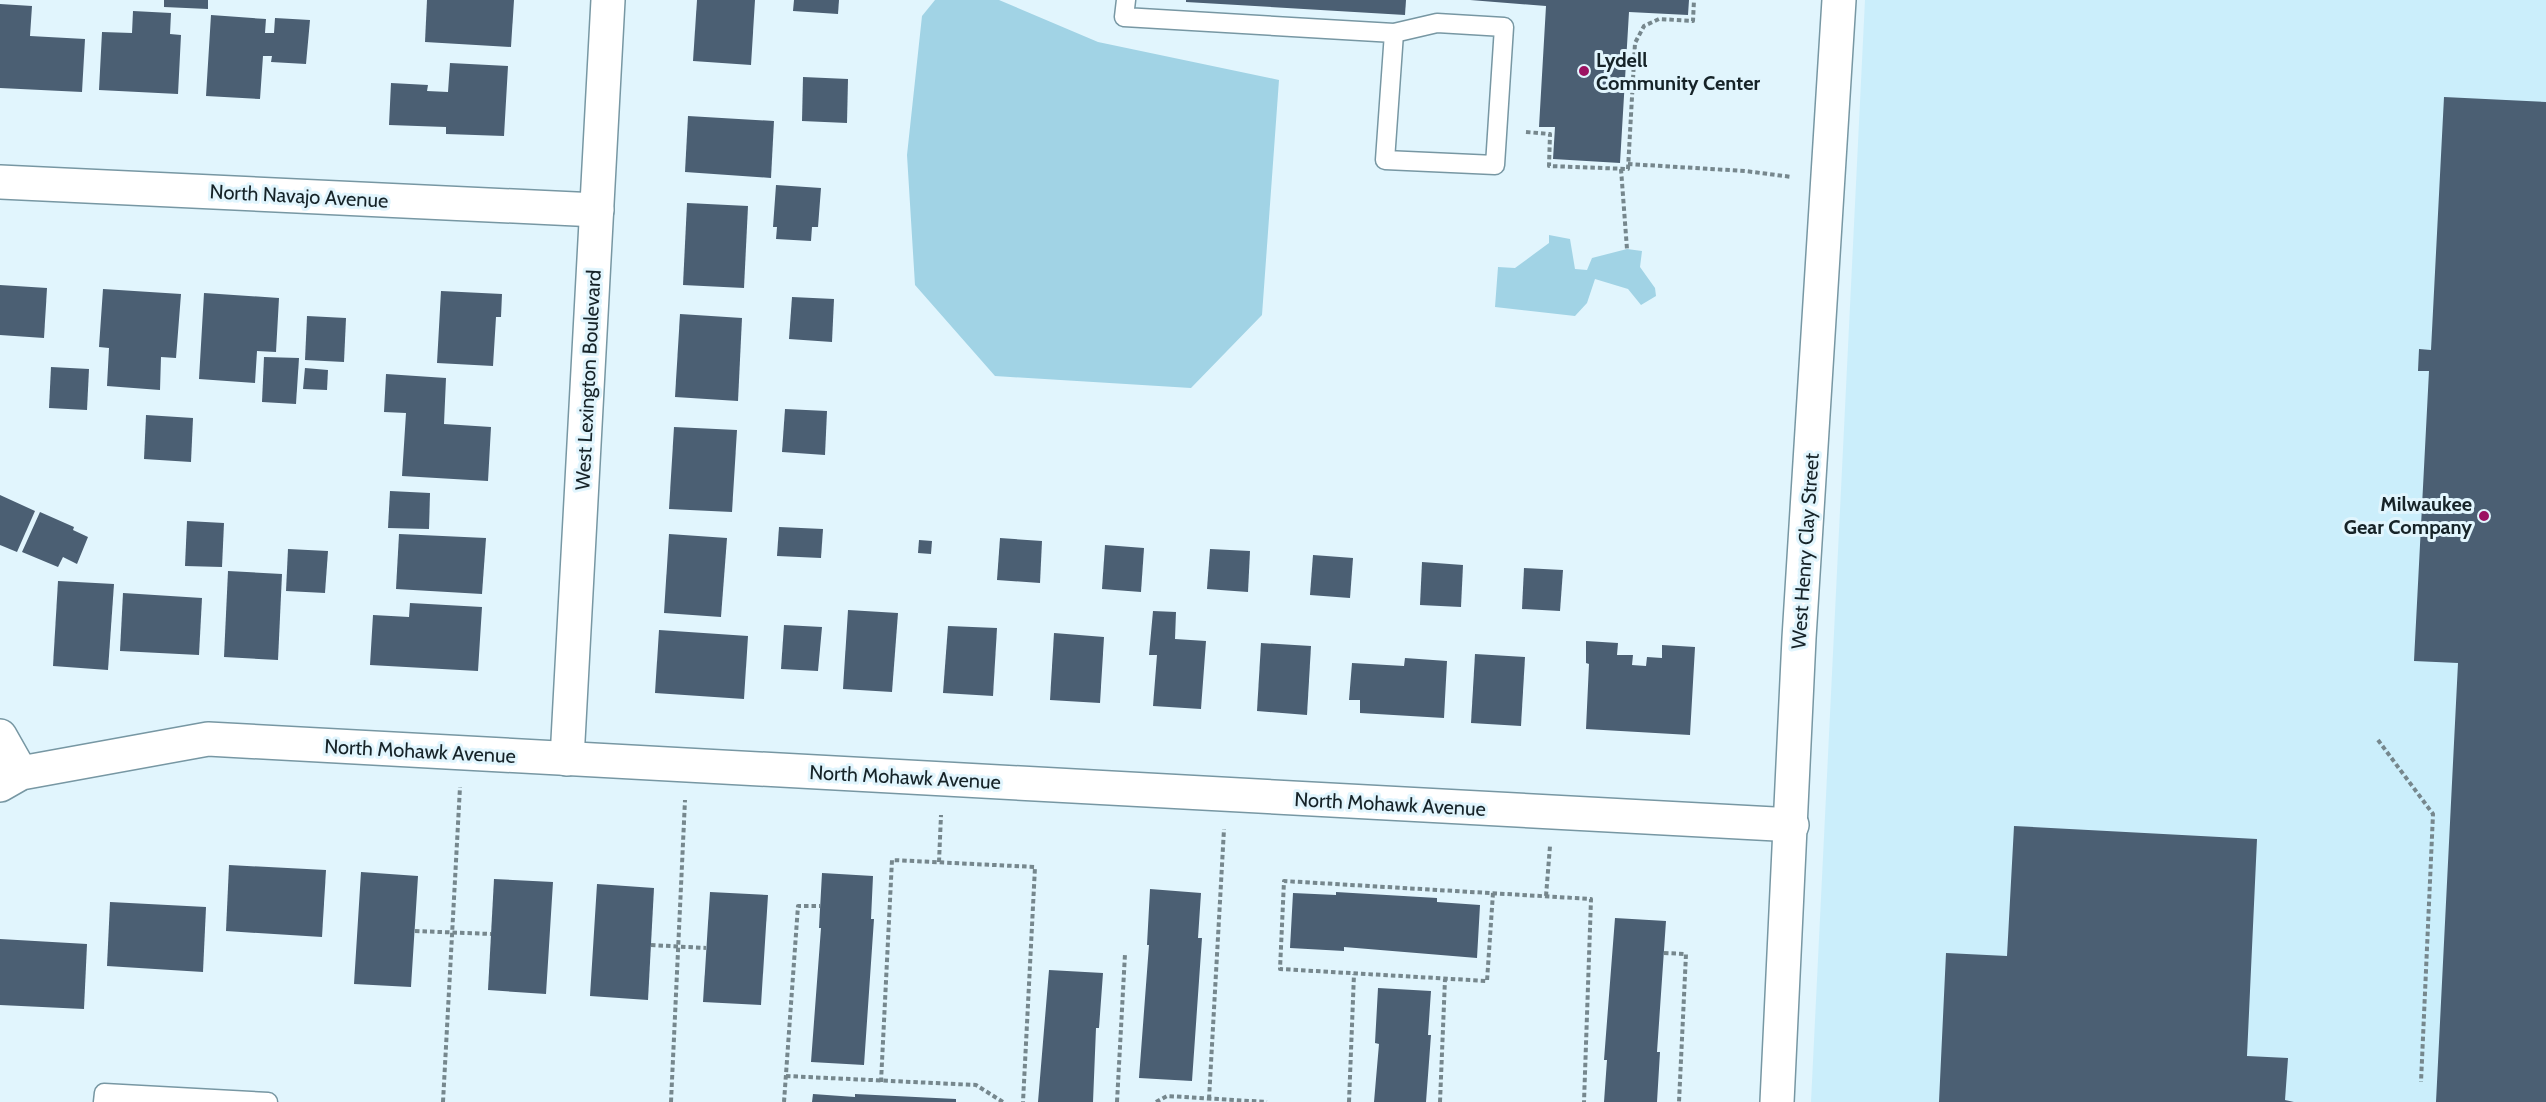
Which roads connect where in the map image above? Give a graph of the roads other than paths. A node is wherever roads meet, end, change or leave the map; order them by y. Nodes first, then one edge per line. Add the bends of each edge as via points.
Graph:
1 (608, 0) edge
2 (1126, 0) edge
3 (1839, 0) edge
4 (1394, 33) junction
5 (0, 182) edge
6 (597, 210) junction
7 (0, 736) edge
8 (567, 759) junction
9 (10, 779) edge
10 (1791, 825) junction
11 (102, 1102) edge
12 (268, 1102) edge
13 (1777, 1102) edge

1 - 6 street, West Lexington Boulevard
2 - 4 lane via 1124,18
3 - 10 street, West Henry Clay Street
4 - 4 lane via 1386,160 1496,165 1504,27 1437,23
5 - 6 street, North Navajo Avenue
6 - 8 street, West Lexington Boulevard
7 - 9 street, North Mohawk Avenue
8 - 9 street, North Mohawk Avenue via 208,739
8 - 10 street, North Mohawk Avenue
10 - 13 street, West Henry Clay Street
11 - 12 lane via 104,1093

